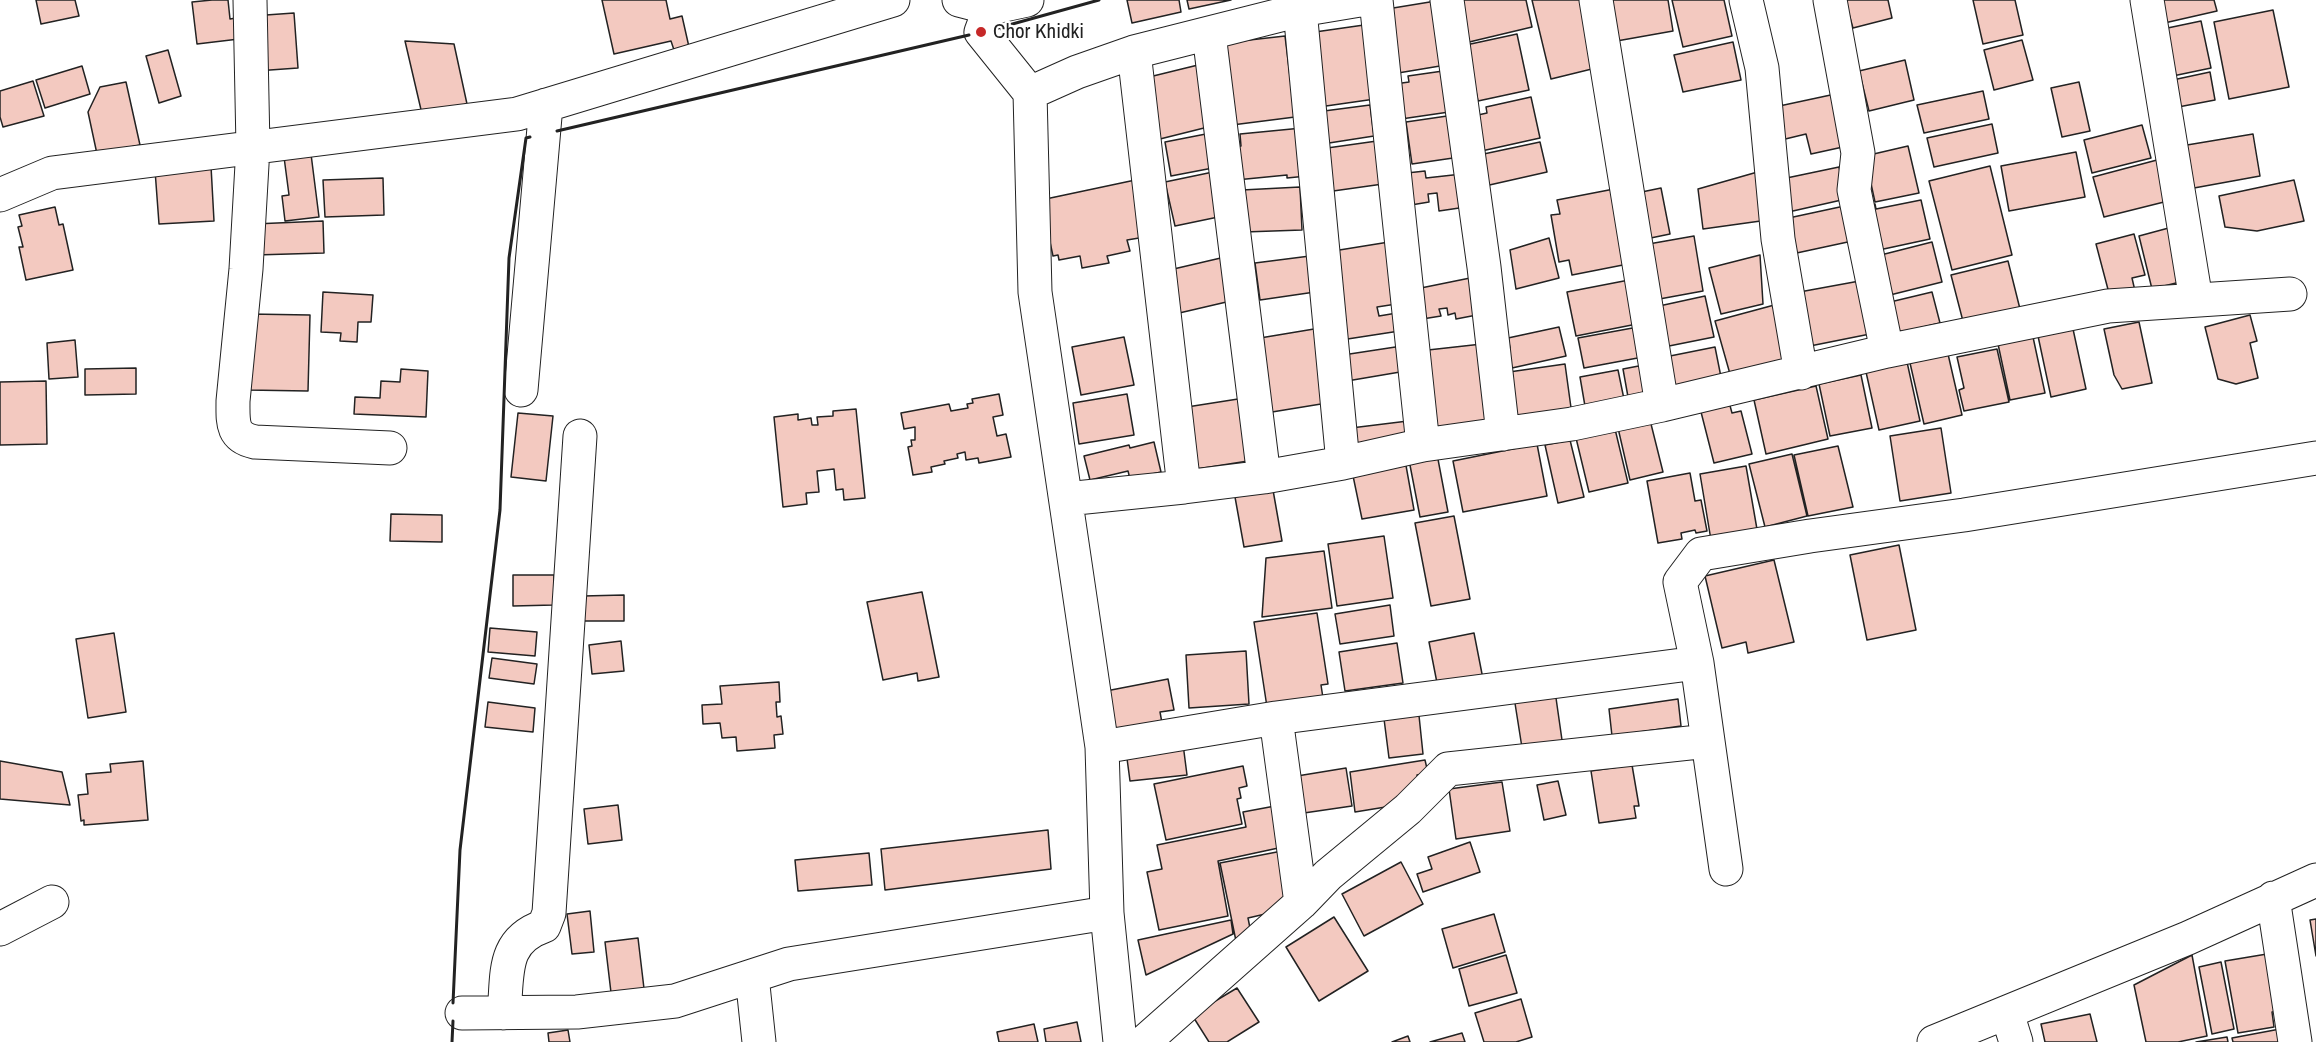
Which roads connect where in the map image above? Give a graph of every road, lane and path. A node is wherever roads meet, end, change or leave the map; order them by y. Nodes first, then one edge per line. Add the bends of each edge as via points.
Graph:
1 (250, 0) edge
2 (893, 0) edge
3 (959, 0) edge
4 (1027, 0) edge
5 (1360, 0) edge
6 (1376, 0) edge
7 (1447, 0) edge
8 (1596, 0) edge
9 (1746, 0) edge
10 (1830, 0) edge
11 (2147, 0) edge
12 (989, 4) edge
13 (1300, 10) junction
14 (1209, 34) junction
15 (1134, 52) junction
16 (1030, 93) junction
17 (546, 105) junction
18 (253, 147) junction
19 (0, 195) edge
20 (2290, 294) dead end
21 (2196, 300) junction
22 (1887, 351) junction
23 (1801, 373) junction
24 (520, 390) dead end
25 (1662, 405) junction
26 (1503, 434) junction
27 (580, 436) dead end
28 (1423, 445) junction
29 (390, 448) dead end
30 (2316, 458) edge
31 (1343, 463) junction
32 (1264, 477) junction
33 (1184, 488) junction
34 (1066, 499) junction
35 (1697, 663) junction
36 (1276, 718) junction
37 (1708, 741) junction
38 (1102, 747) junction
39 (1726, 869) dead end
40 (2316, 880) edge
41 (2273, 898) junction
42 (52, 902) dead end
43 (1301, 903) junction
44 (1107, 914) junction
45 (0, 929) edge
46 (752, 976) junction
47 (504, 1013) junction
48 (462, 1014) dead end
49 (2012, 1028) edge
50 (759, 1042) edge
51 (1120, 1042) edge
52 (1144, 1042) edge
53 (1934, 1042) edge
54 (2295, 1042) edge

1 - 18 street
2 - 17 street
3 - 12 street
4 - 12 street
5 - 13 street
6 - 28 street
7 - 26 street
8 - 25 street
9 - 23 street via 1761,68 1778,239
10 - 22 street via 1858,153 1854,190
11 - 21 street
12 - 16 street via 981,32
13 - 14 street
13 - 31 street
14 - 15 street
14 - 32 street
15 - 16 street
15 - 33 street
16 - 34 street via 1035,292
17 - 18 street via 517,114
17 - 24 street
18 - 19 street via 52,173
18 - 29 street via 233,401 236,430 246,440 255,442
20 - 21 street
21 - 22 street via 2108,306
22 - 23 street
23 - 25 street
25 - 26 street
26 - 28 street
27 - 47 street via 549,913 544,926 520,938 514,947
28 - 31 street
30 - 35 street via 1701,554 1680,582
31 - 32 street
32 - 33 street
33 - 34 street
34 - 38 street
35 - 36 street
35 - 37 street
36 - 38 street
36 - 43 street
37 - 39 street
37 - 43 street via 1448,769
38 - 44 street
40 - 41 street
41 - 49 street
41 - 54 street
42 - 45 street
43 - 52 street
44 - 46 street via 789,964
44 - 51 street
46 - 47 street via 675,1001 577,1012
46 - 50 street
47 - 48 street
49 - 53 street

